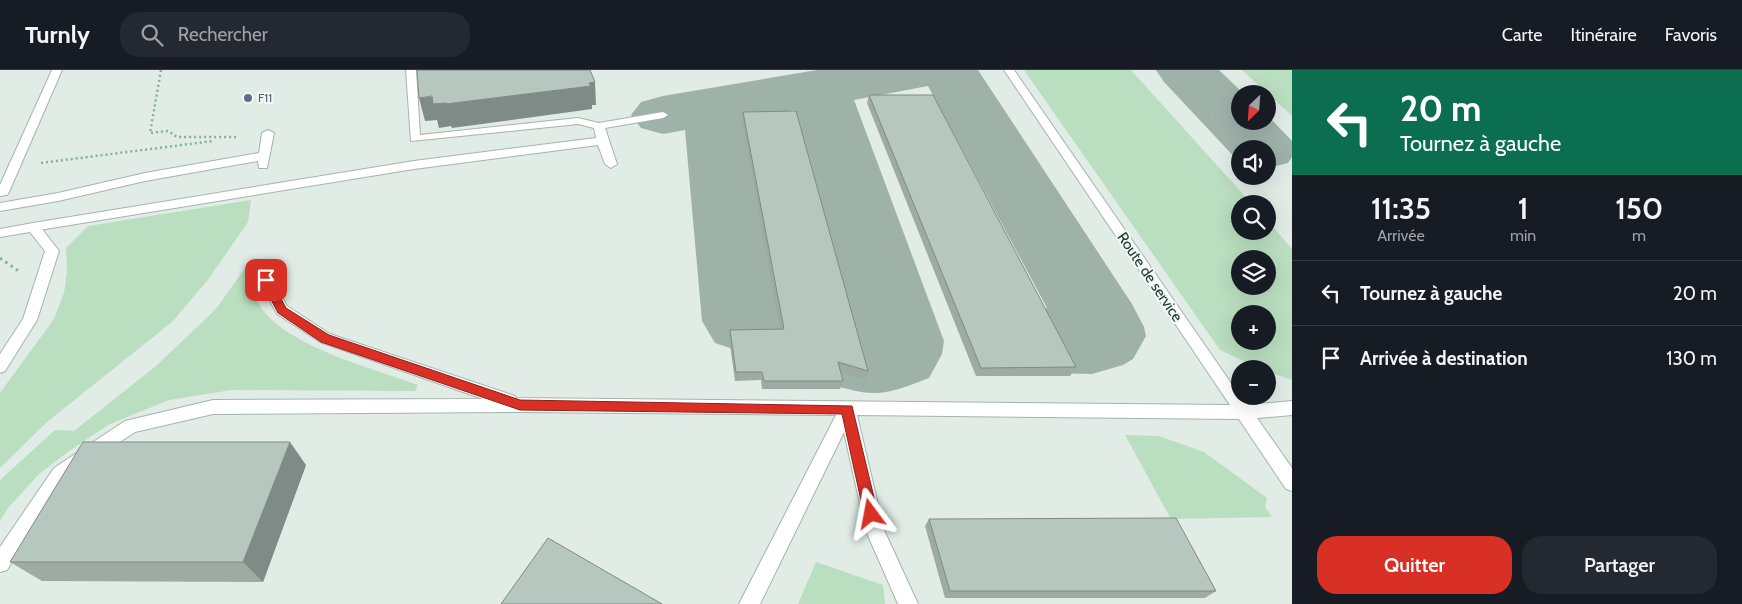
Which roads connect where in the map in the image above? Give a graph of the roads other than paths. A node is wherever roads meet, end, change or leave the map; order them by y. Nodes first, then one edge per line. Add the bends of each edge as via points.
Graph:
1 (57, 70) edge
2 (411, 70) edge
3 (1009, 70) edge
4 (663, 115) dead end
5 (598, 126) junction
6 (268, 132) dead end
7 (602, 141) junction
8 (611, 164) dead end
9 (1, 194) edge
10 (0, 207) edge
11 (33, 227) junction
12 (0, 232) edge
13 (258, 265) dead end
14 (0, 367) edge
15 (520, 405) junction
16 (1292, 408) edge
17 (847, 409) junction
18 (1242, 412) junction
19 (1292, 483) edge
20 (0, 563) edge
21 (749, 604) edge
22 (908, 604) edge

1 - 9 street
2 - 5 street via 415,139 578,121
3 - 18 street, Route de service
4 - 5 street
5 - 7 street
6 - 10 street via 263,160 145,177
7 - 8 street
7 - 11 street via 414,165
11 - 12 street
11 - 14 street via 52,251 30,320
13 - 15 street via 282,310 325,338
15 - 17 street
15 - 20 street via 213,407 131,426 60,473
16 - 18 street
17 - 18 street
17 - 21 street
17 - 22 street via 875,531
18 - 19 street, Route de service

